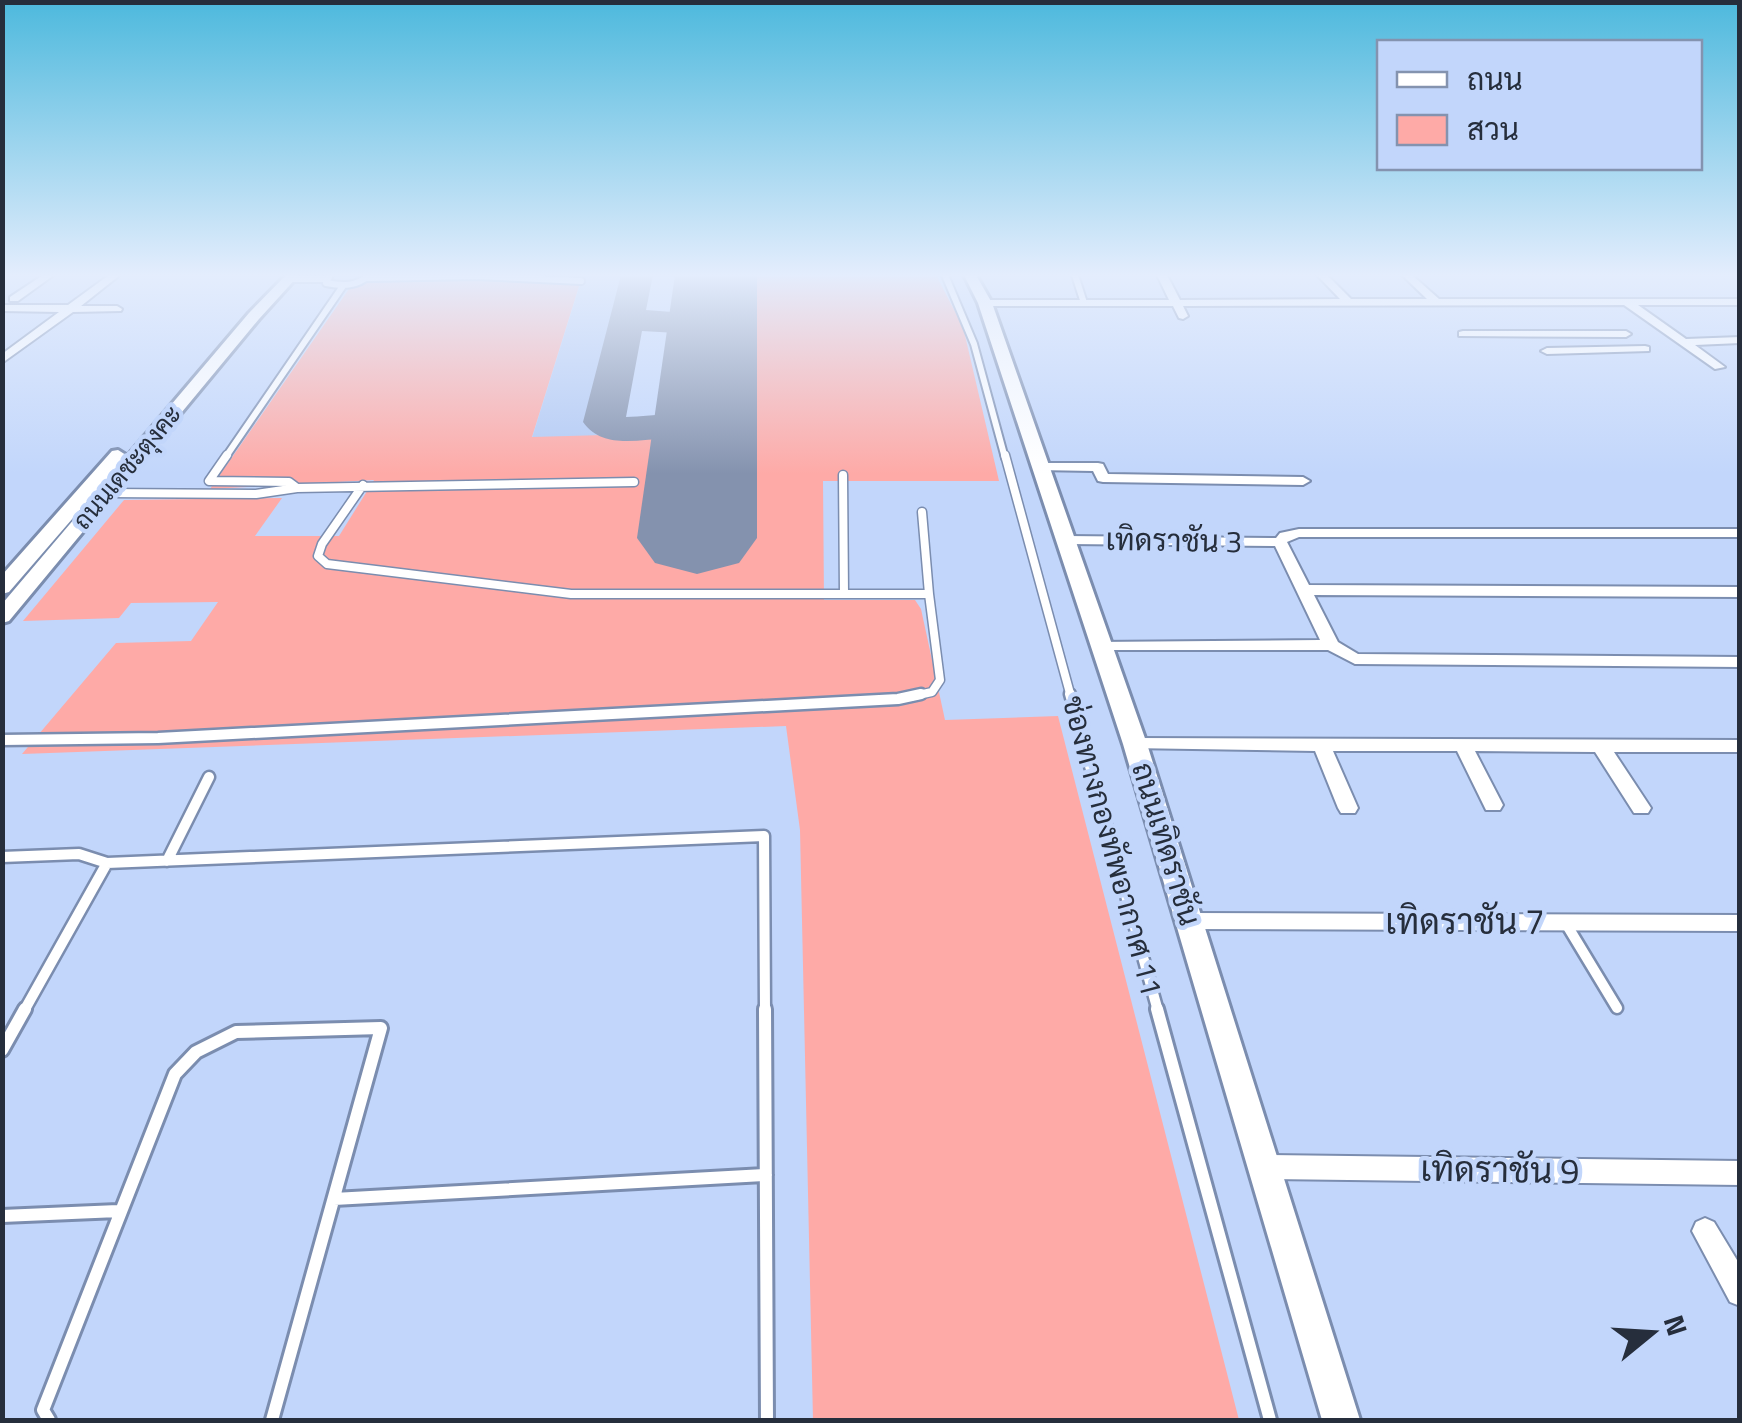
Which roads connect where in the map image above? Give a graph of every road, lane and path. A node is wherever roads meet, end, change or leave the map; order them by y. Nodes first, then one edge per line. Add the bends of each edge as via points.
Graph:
1 (27, 341) edge
2 (226, 341) edge
3 (232, 341) edge
4 (304, 341) edge
5 (973, 341) edge
6 (998, 341) edge
7 (1635, 341) edge
8 (1701, 341) edge
9 (1684, 342) joint
10 (1547, 351) dead end
11 (2, 360) edge
12 (1719, 367) dead end
13 (1042, 467) junction
14 (844, 475) dead end
15 (634, 482) dead end
16 (1303, 482) dead end
17 (363, 485) junction
18 (298, 488) junction
19 (106, 493) junction
20 (922, 512) dead end
21 (1740, 533) edge
22 (1067, 540) junction
23 (1280, 542) junction
24 (2, 588) edge
25 (1304, 590) junction
26 (1740, 592) edge
27 (844, 594) junction
28 (930, 594) junction
29 (2, 616) edge
30 (1102, 645) junction
31 (1331, 645) junction
32 (1740, 662) edge
33 (2, 740) edge
34 (1135, 744) junction
35 (1321, 744) junction
36 (1463, 745) junction
37 (1601, 746) junction
38 (1739, 747) edge
39 (209, 778) dead end
40 (1493, 805) dead end
41 (1348, 808) dead end
42 (1641, 808) dead end
43 (2, 857) edge
44 (167, 861) junction
45 (107, 864) junction
46 (1190, 922) junction
47 (1565, 922) junction
48 (1740, 923) edge
49 (1617, 1008) dead end
50 (2, 1050) edge
51 (1260, 1167) junction
52 (1740, 1173) edge
53 (766, 1175) junction
54 (334, 1199) junction
55 (118, 1210) junction
56 (2, 1216) edge
57 (1706, 1231) dead end
58 (1740, 1292) edge
59 (48, 1420) edge
60 (272, 1420) edge
61 (767, 1420) edge
62 (1270, 1420) edge
63 (1341, 1420) edge

1 - 11 street
2 - 24 street, ถนนเดชะตุงคะ
3 - 19 street, ถนนเดชะตุงคะ
4 - 18 lane via 207,478
5 - 62 lane, ช่องทางกองทัพอากาศ 11
6 - 13 street, ถนนเทิดราชัน
7 - 10 street via 1645,349
8 - 9 street
9 - 12 street
13 - 16 street via 1098,467 1102,478
13 - 22 street, ถนนเทิดราชัน
14 - 27 lane
15 - 17 lane
17 - 18 lane
17 - 27 lane via 322,544 318,556 327,564 571,594
18 - 19 lane
19 - 29 street, ถนนเดชะตุงคะ
20 - 28 lane
21 - 23 street, เทิดราชัน 3 via 1300,533
22 - 23 street, เทิดราชัน 3
22 - 30 street, ถนนเทิดราชัน
23 - 25 street
25 - 26 street
25 - 31 street
27 - 28 lane
28 - 33 lane via 940,680 932,692 898,699 158,738
30 - 31 street
30 - 34 street, ถนนเทิดราชัน
31 - 32 street via 1355,659
34 - 35 street
34 - 46 street, ถนนเทิดราชัน
35 - 36 street
35 - 41 street
36 - 37 street
36 - 40 street
37 - 38 street
37 - 42 street
39 - 44 lane
43 - 45 lane via 79,854
44 - 45 lane
44 - 53 lane via 764,836
45 - 50 lane
46 - 47 street, เทิดราชัน 7
46 - 51 street, ถนนเทิดราชัน
47 - 48 street, เทิดราชัน 7
47 - 49 lane
51 - 52 street, เทิดราชัน 9
51 - 63 street, ถนนเทิดราชัน
53 - 54 lane
53 - 61 lane
54 - 55 lane via 381,1028 236,1032 196,1052 175,1074
54 - 60 lane
55 - 56 lane
55 - 59 lane via 43,1410
57 - 58 street

